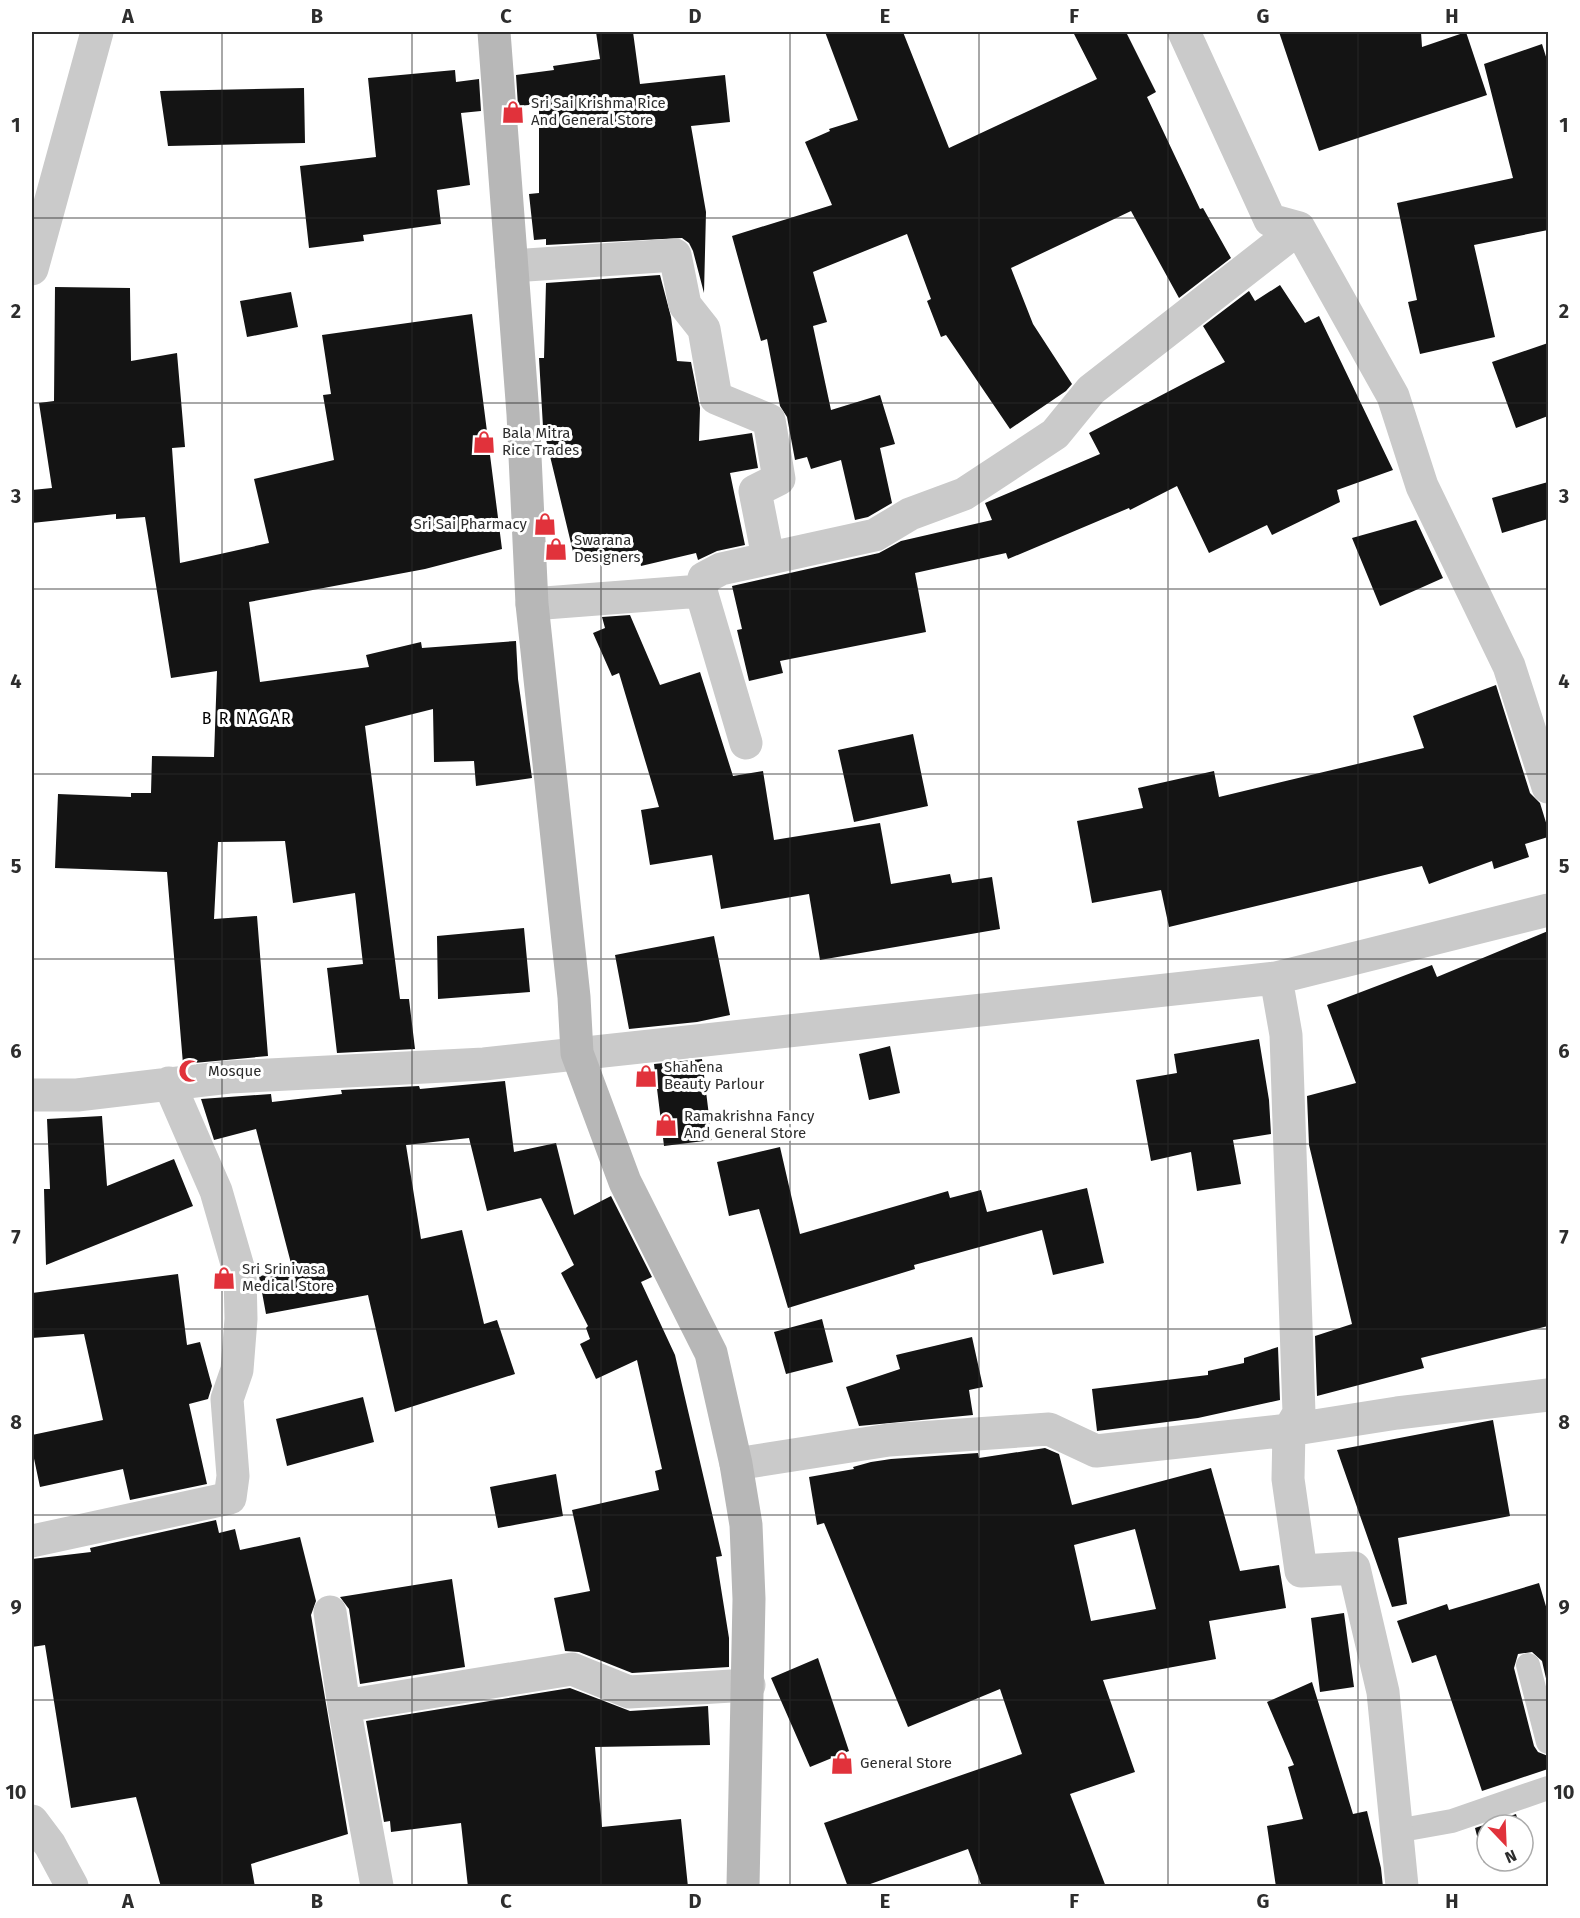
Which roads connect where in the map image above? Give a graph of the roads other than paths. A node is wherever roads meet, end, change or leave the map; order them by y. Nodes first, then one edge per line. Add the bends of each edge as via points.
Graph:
1 (97, 32) edge
2 (494, 32) edge
3 (1184, 32) edge
4 (1299, 228) junction
5 (512, 266) junction
6 (32, 269) edge
7 (768, 557) junction
8 (701, 591) junction
9 (532, 604) junction
10 (746, 743) dead end
11 (1548, 787) edge
12 (1548, 910) edge
13 (1276, 978) junction
14 (577, 1053) junction
15 (169, 1083) junction
16 (32, 1095) edge
17 (1548, 1395) edge
18 (1289, 1430) junction
19 (736, 1464) junction
20 (32, 1541) edge
21 (330, 1612) dead end
22 (1528, 1665) dead end
23 (749, 1685) junction
24 (344, 1706) junction
25 (1548, 1742) edge
26 (1548, 1788) edge
27 (32, 1821) edge
28 (1396, 1832) junction
29 (72, 1887) edge
30 (377, 1887) edge
31 (743, 1887) edge
32 (1402, 1887) edge

1 - 6 street
2 - 5 main road
3 - 4 street via 1270,220
4 - 7 street via 1091,390 1054,434 964,494 910,514 874,535
4 - 11 street via 1392,396 1422,486 1509,666
5 - 7 street via 675,255 684,305 704,329 716,398 769,420 779,478 755,491
5 - 9 main road via 528,485
7 - 8 street via 721,569 704,578
8 - 9 street
8 - 10 street
9 - 14 main road
12 - 13 street
13 - 14 street
13 - 18 street via 1286,1035 1299,1413
14 - 15 street via 484,1064
14 - 19 main road via 624,1182 711,1353
15 - 16 street via 77,1095
15 - 20 street via 216,1191 240,1274 237,1370 227,1399 233,1476 230,1497
17 - 18 street
18 - 19 street via 1096,1451 1048,1429 889,1440
18 - 28 street via 1288,1479 1301,1570 1354,1568 1383,1692
19 - 23 main road via 746,1524
21 - 24 street
22 - 25 lane
23 - 24 street via 629,1692 572,1669
23 - 31 main road
24 - 30 street
26 - 28 lane via 1452,1821
27 - 29 street
28 - 32 street

